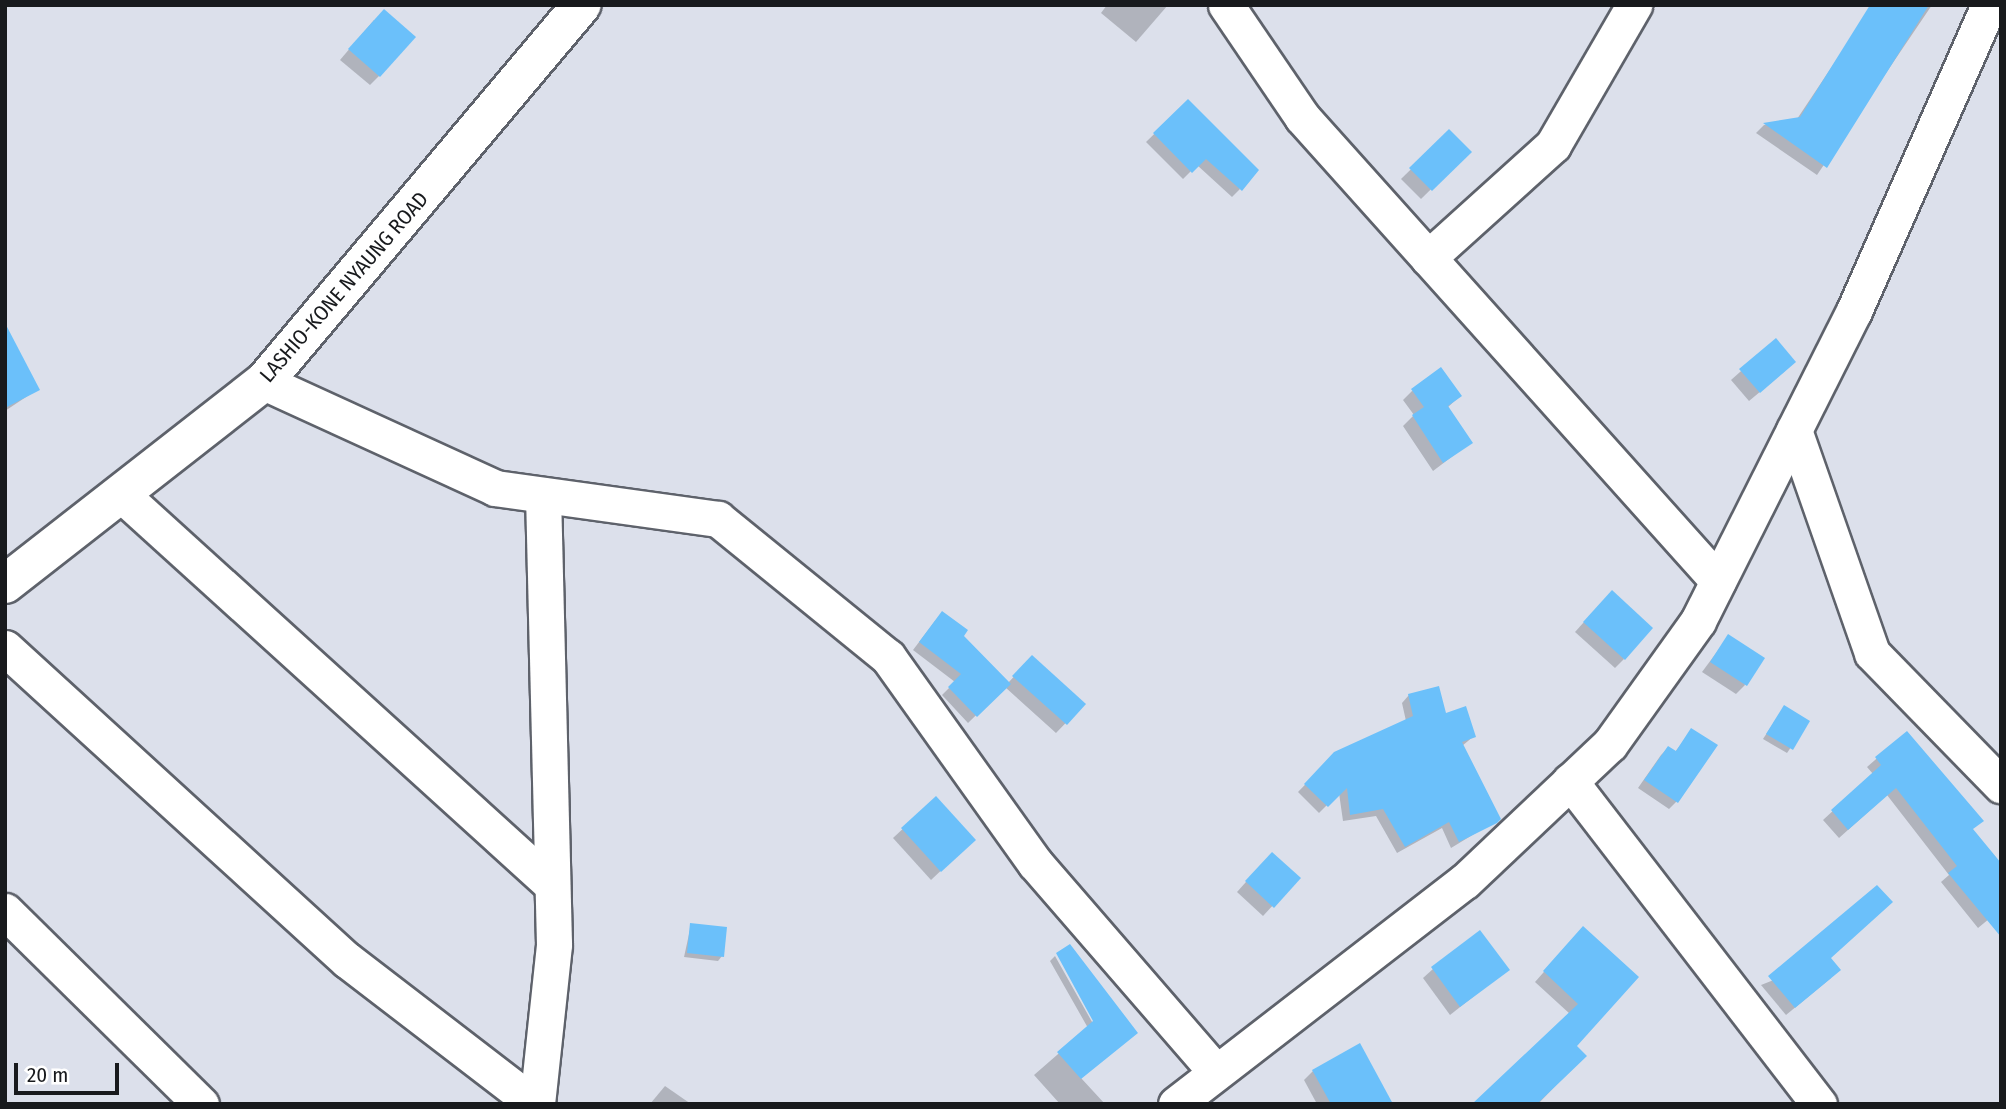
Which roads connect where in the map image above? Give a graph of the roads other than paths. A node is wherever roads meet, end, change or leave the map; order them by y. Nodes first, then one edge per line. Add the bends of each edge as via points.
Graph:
1 (581, 5) edge
2 (1226, 5) edge
3 (1634, 5) edge
4 (1989, 5) edge
5 (1428, 258) junction
6 (264, 382) junction
7 (1794, 430) junction
8 (121, 494) junction
9 (543, 495) junction
10 (1718, 581) junction
11 (5, 584) edge
12 (5, 648) edge
13 (1570, 781) junction
14 (2001, 786) edge
15 (552, 885) junction
16 (5, 911) edge
17 (1216, 1072) junction
18 (201, 1104) edge
19 (536, 1104) edge
20 (1176, 1104) edge
21 (1819, 1104) edge

1 - 6 main road, LASHIO-KONE NYAUNG ROAD
2 - 5 street via 1302,117
3 - 5 street via 1553,145
4 - 7 street
5 - 10 street
6 - 8 main road, LASHIO-KONE NYAUNG ROAD
6 - 9 street via 495,488
7 - 10 street
7 - 14 street via 1872,653
8 - 11 main road, LASHIO-KONE NYAUNG ROAD
8 - 15 street
9 - 15 street
9 - 17 street via 718,519 888,657 1035,863
10 - 13 street via 1699,621 1610,744
12 - 19 street via 347,960
13 - 17 street via 1465,881
13 - 21 street
15 - 19 street via 554,944
16 - 18 street
17 - 20 street

